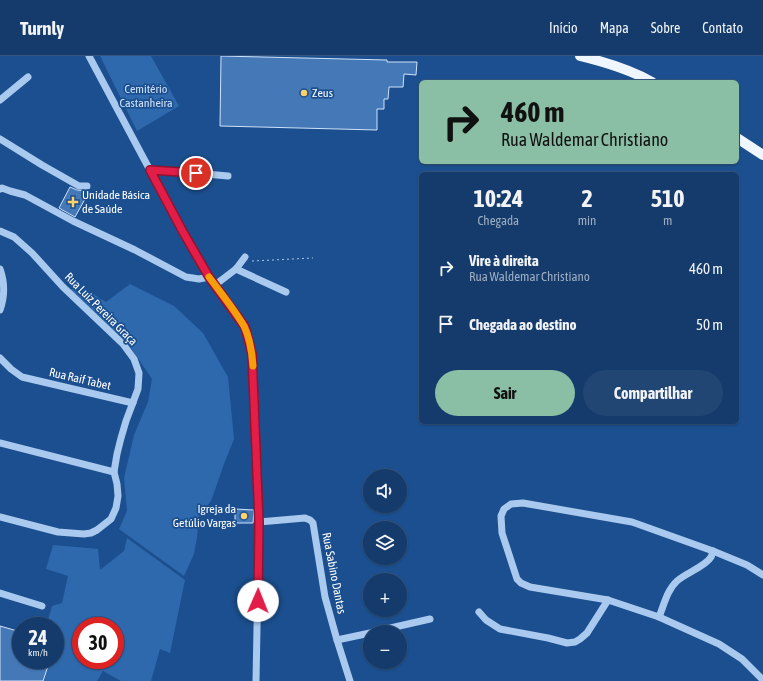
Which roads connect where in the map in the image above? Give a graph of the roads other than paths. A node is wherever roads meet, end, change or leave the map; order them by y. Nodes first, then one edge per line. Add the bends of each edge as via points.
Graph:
1 (89, 56) edge
2 (580, 56) edge
3 (28, 78) dead end
4 (649, 80) edge
5 (0, 100) edge
6 (0, 138) edge
7 (739, 139) edge
8 (763, 155) edge
9 (150, 170) junction
10 (228, 176) dead end
11 (87, 186) dead end
12 (1, 188) edge
13 (0, 231) edge
14 (244, 259) road end
15 (0, 269) edge
16 (236, 269) junction
17 (209, 277) junction
18 (215, 285) junction
19 (286, 292) dead end
20 (0, 310) edge
21 (0, 358) edge
22 (133, 403) junction
23 (0, 443) edge
24 (114, 472) junction
25 (0, 517) edge
26 (259, 522) junction
27 (713, 552) junction
28 (763, 575) edge
29 (0, 593) edge
30 (608, 600) junction
31 (42, 606) dead end
32 (478, 612) dead end
33 (659, 617) junction
34 (430, 618) dead end
35 (400, 625) edge
36 (363, 634) edge
37 (337, 640) junction
38 (763, 680) edge
39 (256, 681) edge
40 (350, 681) edge

1 - 9 street
2 - 4 main road via 606,62
3 - 5 street
6 - 11 street via 79,186
7 - 8 main road
9 - 10 street
9 - 17 street
12 - 17 street via 25,196 186,277
13 - 22 street, Rua Luiz Pereira Graça via 14,237 32,253 134,359 139,373 138,389
14 - 16 street
15 - 20 street via 4,291
16 - 18 street
16 - 19 street
17 - 18 street
18 - 26 street via 245,327 252,354
21 - 22 street, Rua Raif Tabet via 22,377
22 - 24 street, Rua Luiz Pereira Graça via 121,438
23 - 24 street
24 - 25 street, Rua Luiz Pereira Graça via 118,496 116,508 111,519 91,533 58,532
26 - 37 street, Rua Sabino Dantas via 305,518 313,523 325,597
26 - 39 street
27 - 28 street via 747,565
27 - 30 street via 632,522 523,503 511,504 504,509 501,516 502,533 517,579 521,583 530,587
27 - 33 street via 711,558 702,566 689,572 672,586
29 - 31 street
30 - 32 street via 587,634 575,642 567,643 500,629
30 - 33 street
33 - 38 street via 719,644 742,659
34 - 35 street
36 - 37 street
37 - 40 street, Rua Sabino Dantas

